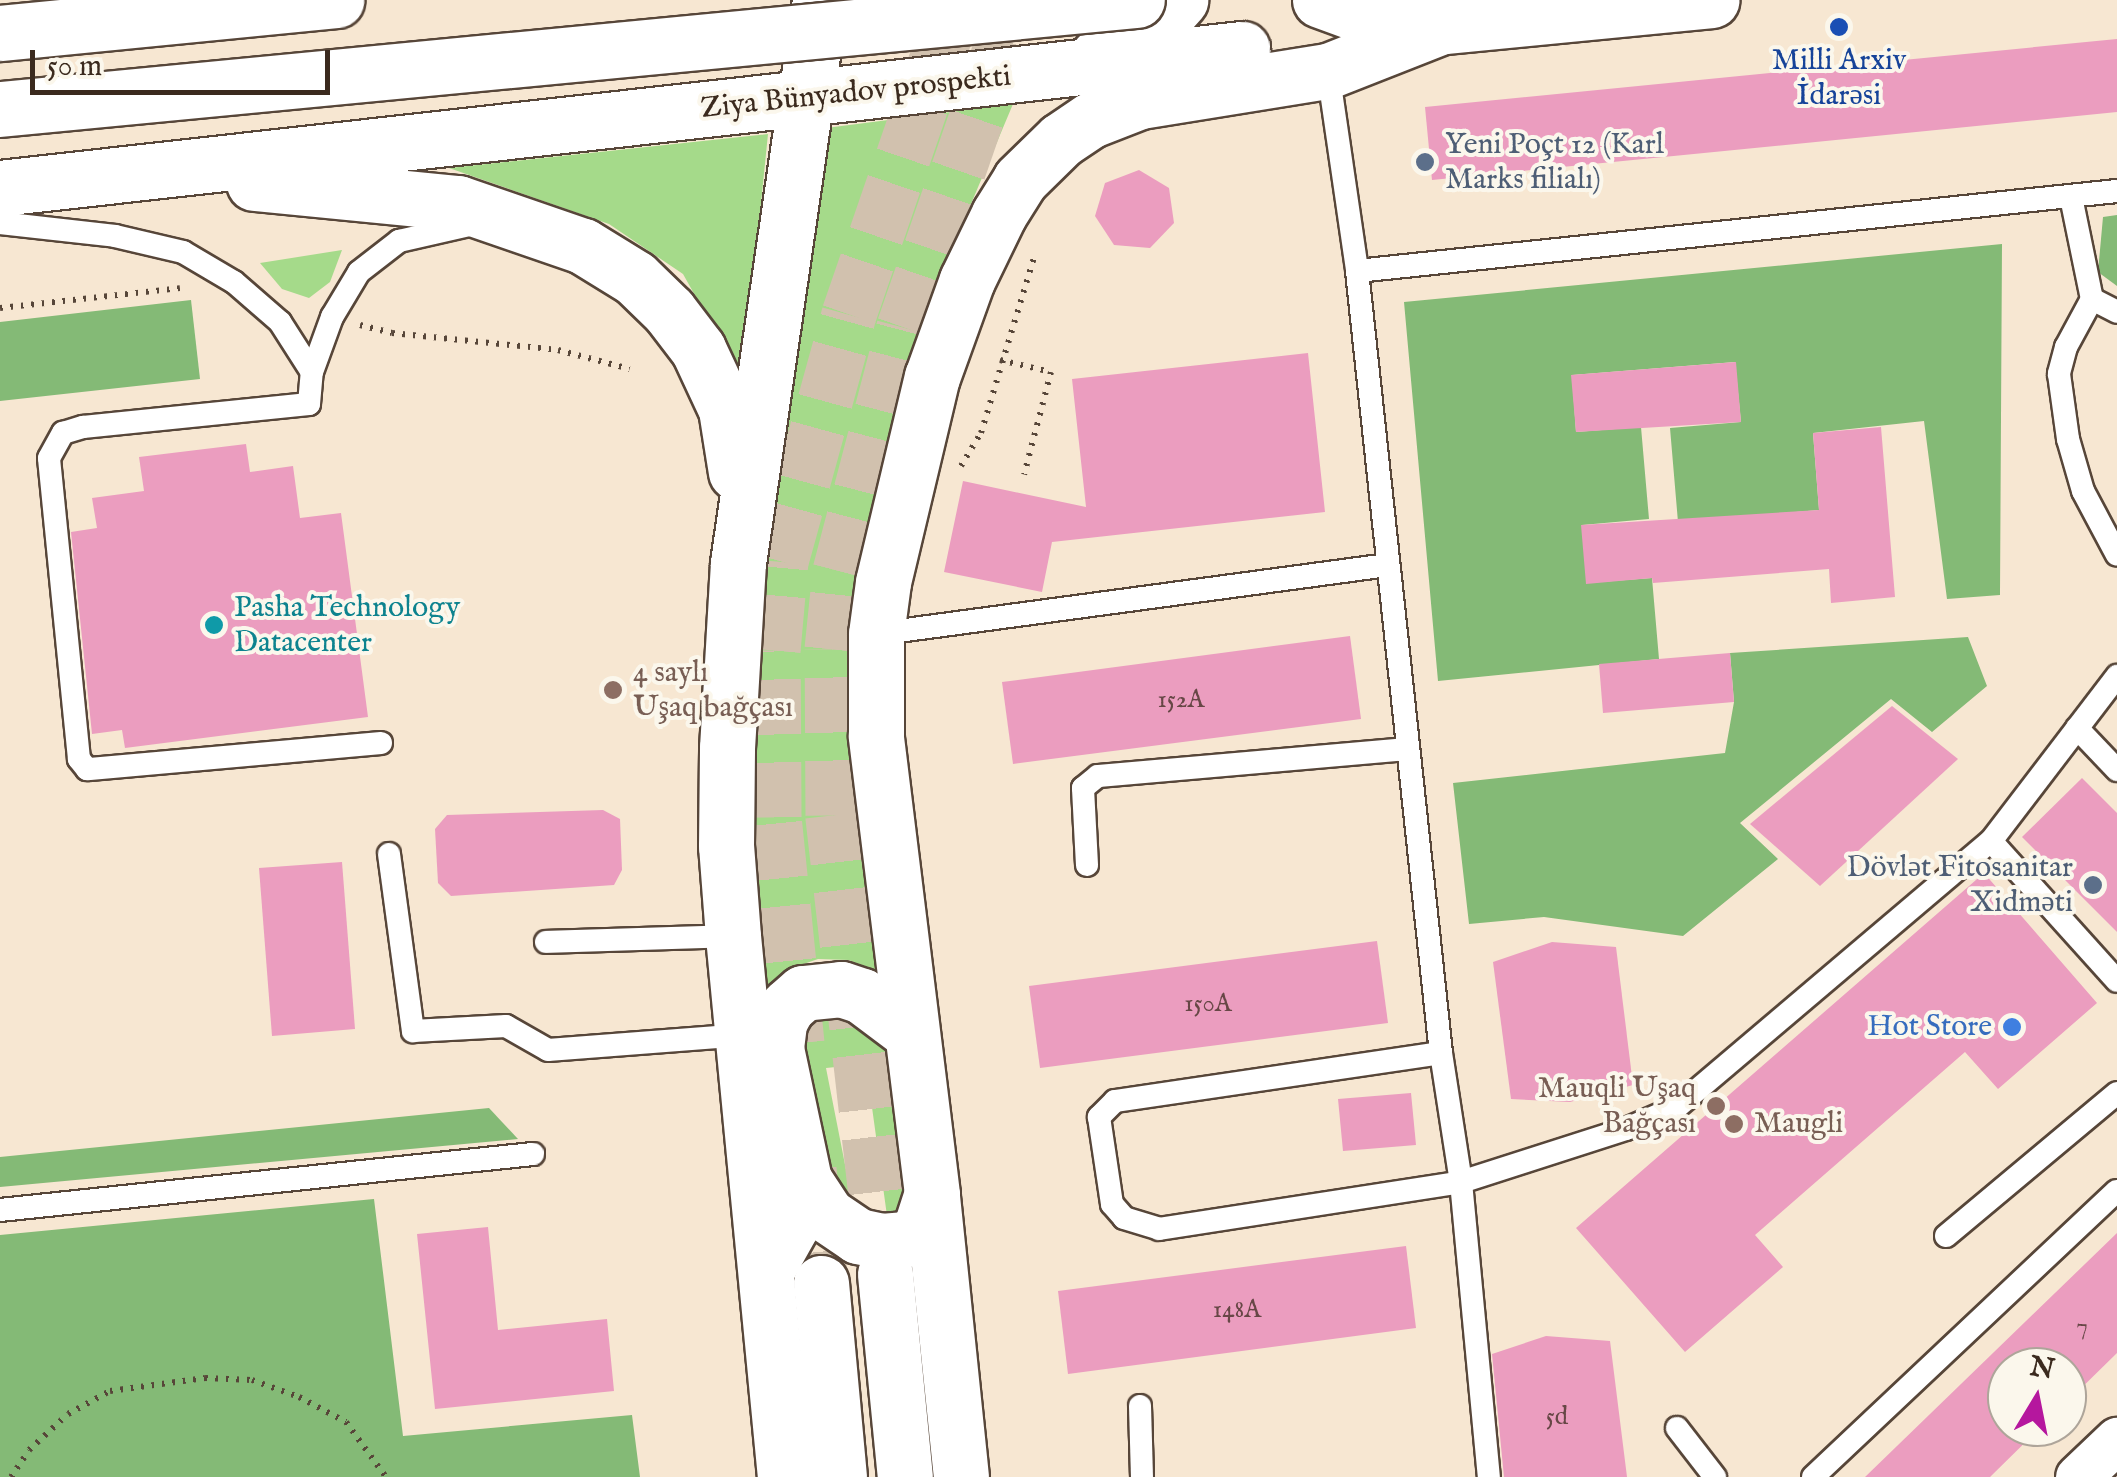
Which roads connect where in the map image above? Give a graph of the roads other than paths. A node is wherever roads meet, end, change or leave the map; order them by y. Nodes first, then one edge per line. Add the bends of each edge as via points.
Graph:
1 (336, 0) edge
2 (820, 0) edge
3 (841, 0) edge
4 (1137, 0) edge
5 (1180, 0) edge
6 (1320, 0) edge
7 (1712, 0) edge
8 (1442, 26) junction
9 (0, 33) edge
10 (1328, 71) junction
11 (1032, 74) junction
12 (944, 84) junction
13 (804, 99) junction
14 (0, 109) edge
15 (111, 173) junction
16 (0, 188) edge
17 (2117, 191) edge
18 (2072, 197) junction
19 (512, 219) junction
20 (0, 223) edge
21 (1357, 271) junction
22 (2092, 299) junction
23 (2117, 312) edge
24 (312, 372) junction
25 (2117, 555) edge
26 (738, 563) junction
27 (1388, 565) junction
28 (876, 634) junction
29 (2117, 676) edge
30 (2076, 728) junction
31 (381, 744) dead end
32 (1408, 749) junction
33 (2117, 770) edge
34 (1990, 841) junction
35 (389, 854) dead end
36 (1087, 865) dead end
37 (733, 936) junction
38 (546, 942) dead end
39 (2117, 980) edge
40 (910, 1032) junction
41 (759, 1041) junction
42 (1441, 1052) junction
43 (2117, 1093) edge
44 (532, 1154) dead end
45 (804, 1180) junction
46 (1461, 1182) junction
47 (2117, 1191) edge
48 (932, 1194) junction
49 (0, 1210) edge
50 (1946, 1236) dead end
51 (766, 1271) junction
52 (884, 1274) tunnel mouth
53 (821, 1283) tunnel mouth
54 (1140, 1406) dead end
55 (1677, 1428) dead end
56 (786, 1477) edge
57 (838, 1477) edge
58 (905, 1477) edge
59 (961, 1477) edge
60 (1142, 1477) edge
61 (1488, 1477) edge
62 (1715, 1477) edge
63 (1813, 1477) edge

1 - 9 main road
2 - 13 main road
3 - 12 main road via 840,36 853,60 891,78
4 - 14 main road, bridge
5 - 11 main road via 1132,42
6 - 8 main road via 1375,20
7 - 8 main road, Ziya Bünyadov prospekti
8 - 10 main road
8 - 11 main road, Ziya Bünyadov prospekti
10 - 21 lane
10 - 28 main road via 1140,101 1076,130 1020,180 967,280 932,377
11 - 12 main road, Ziya Bünyadov prospekti
12 - 13 main road, Ziya Bünyadov prospekti
13 - 15 main road, Ziya Bünyadov prospekti
13 - 26 main road
15 - 16 main road, Ziya Bünyadov prospekti
15 - 19 main road via 370,191 458,203
17 - 18 lane
18 - 21 lane
18 - 22 lane
19 - 24 lane via 399,241 359,272 332,317
19 - 26 main road via 583,246 635,278 698,349 733,440
20 - 24 lane via 115,236 183,252 234,282 280,322
21 - 27 lane
22 - 23 lane
22 - 25 lane via 2059,374 2083,490
24 - 31 lane via 309,404 83,426 64,433 53,447 79,759 88,769 102,770
26 - 37 main road via 726,748
27 - 28 lane
27 - 32 lane
28 - 40 main road via 882,807
29 - 30 lane
30 - 33 lane
30 - 34 lane
32 - 36 lane via 1098,776 1083,788
32 - 42 lane
34 - 39 lane
34 - 46 lane via 1678,1107
35 - 41 lane via 415,1032 506,1026 548,1050
37 - 38 lane
37 - 41 main road
40 - 41 main road via 862,996 823,988 788,1006
40 - 48 main road
41 - 45 main road
41 - 51 main road
42 - 46 lane
42 - 46 lane via 1115,1101 1099,1117 1112,1204 1124,1218 1159,1229
43 - 50 lane
44 - 49 lane
45 - 48 main road via 827,1216 858,1236 882,1240 906,1239 920,1230
45 - 51 main road via 791,1226
46 - 61 lane
47 - 63 lane
48 - 59 main road
51 - 56 main road
52 - 58 main road
53 - 57 main road
54 - 60 lane
55 - 62 lane

